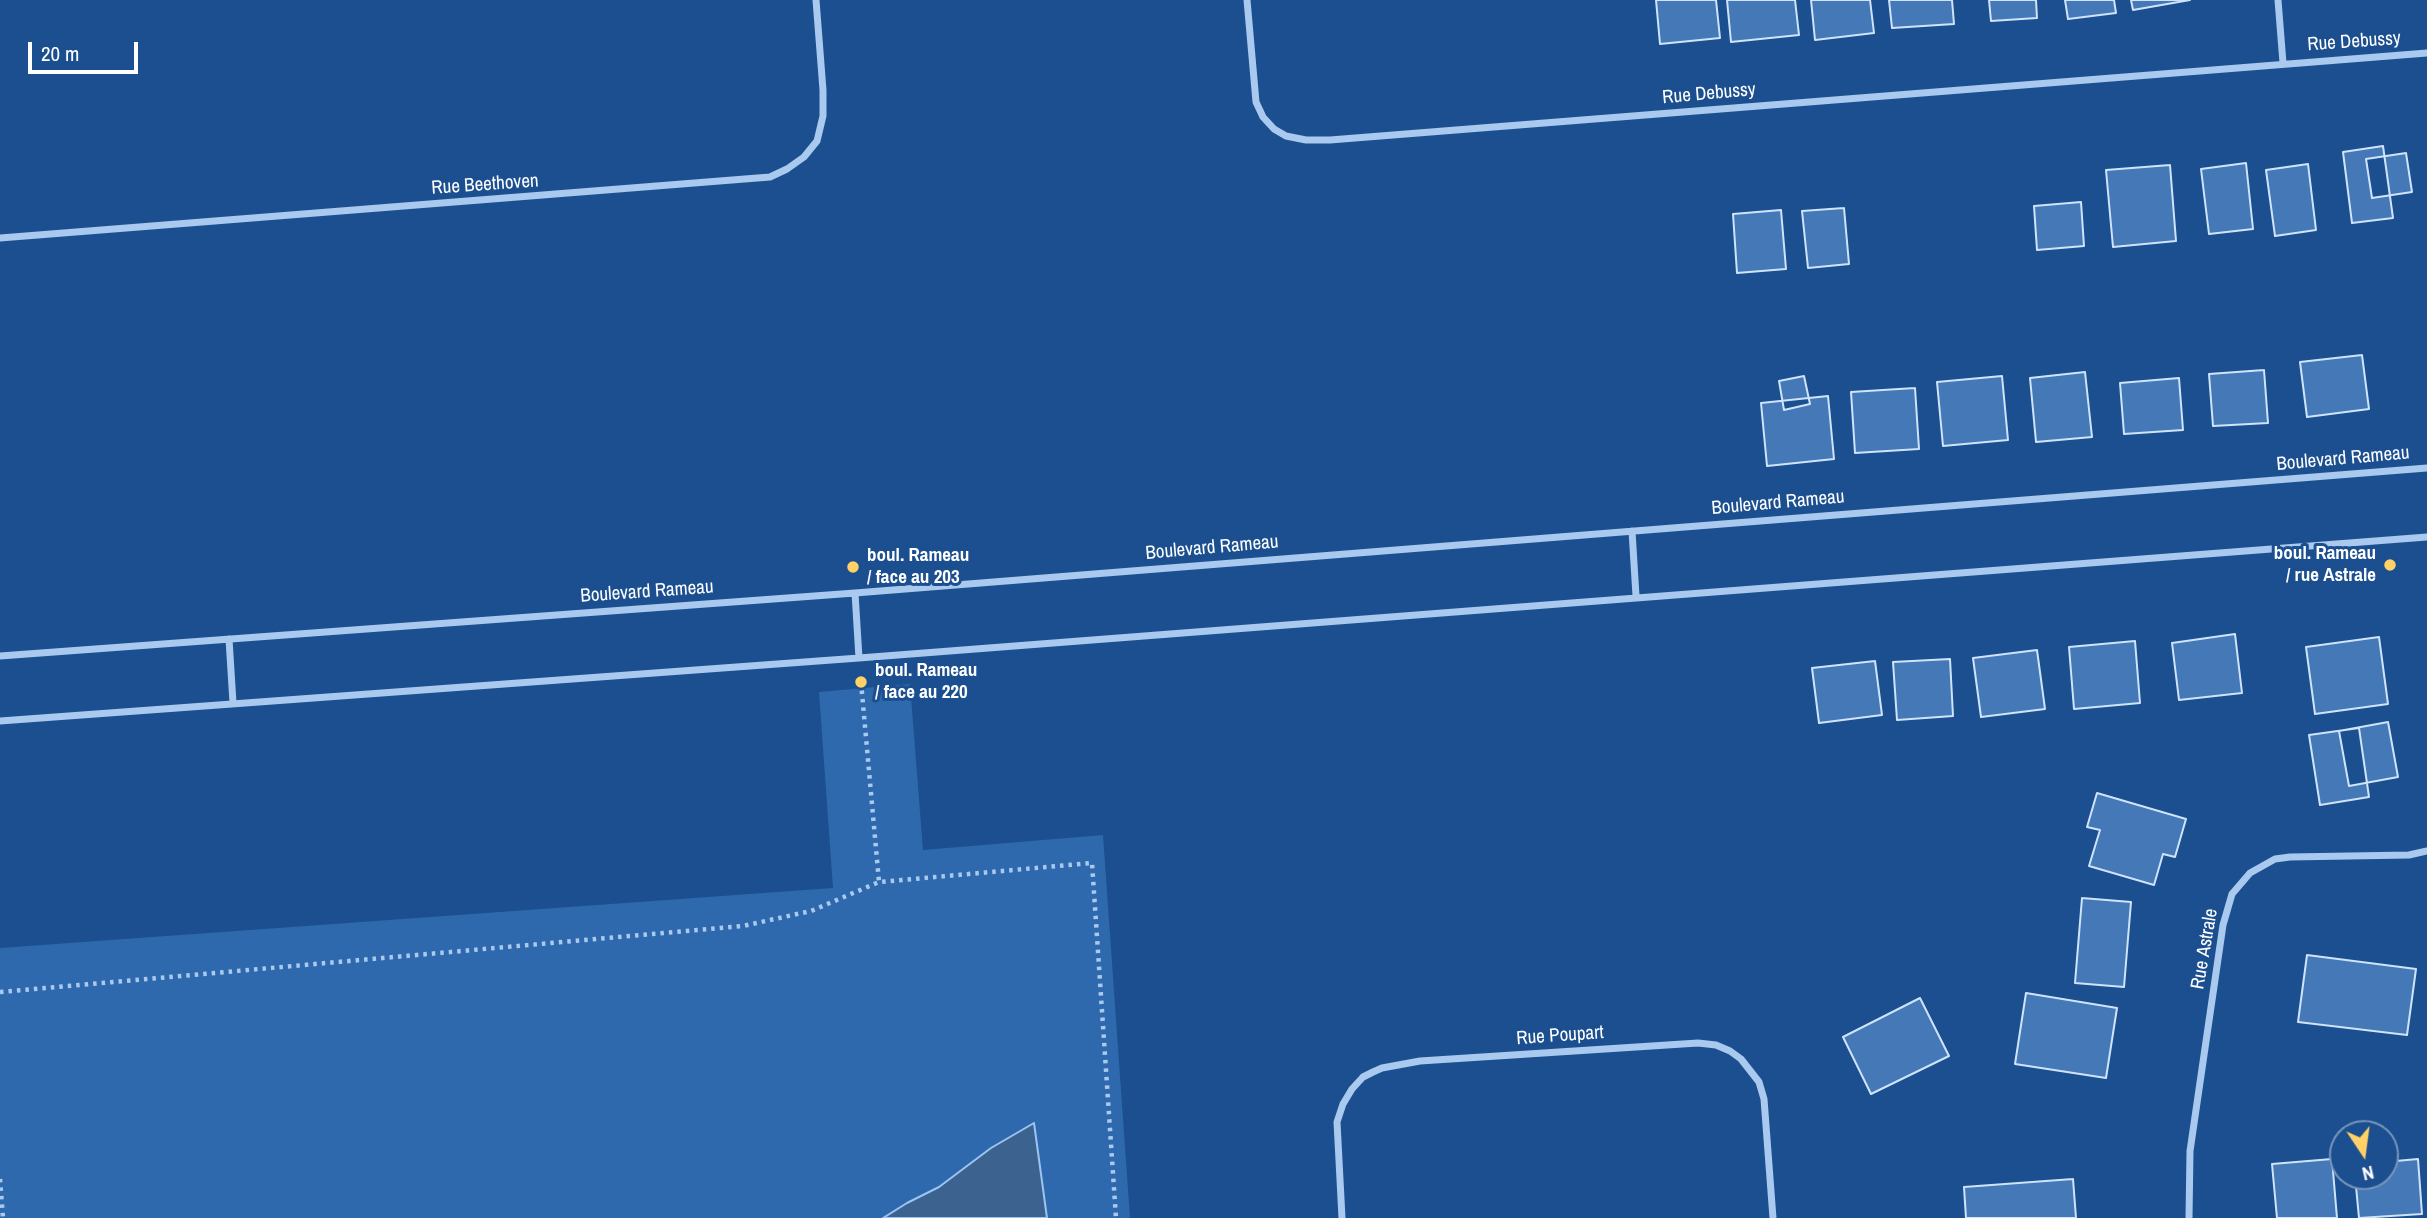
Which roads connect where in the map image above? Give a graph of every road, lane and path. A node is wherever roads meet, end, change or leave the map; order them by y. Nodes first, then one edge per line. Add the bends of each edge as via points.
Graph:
1 (816, 0) edge
2 (1247, 0) edge
3 (2277, 0) edge
4 (2427, 53) edge
5 (2283, 63) junction
6 (0, 238) edge
7 (2427, 468) edge
8 (1632, 531) junction
9 (2427, 537) edge
10 (855, 593) junction
11 (1636, 596) junction
12 (229, 639) junction
13 (0, 656) edge
14 (859, 658) junction
15 (861, 682) dead end
16 (233, 703) junction
17 (0, 721) edge
18 (2427, 851) edge
19 (879, 881) junction
20 (0, 992) edge
21 (0, 1179) edge
22 (3, 1218) edge
23 (1116, 1218) edge
24 (1342, 1218) edge
25 (1773, 1218) edge
26 (2189, 1218) edge

1 - 6 street, Rue Beethoven via 823,90 817,141 804,157 770,177
2 - 5 street, Rue Debussy via 1256,102 1274,129 1306,140
3 - 5 street, Rue Debussy
4 - 5 street, Rue Debussy
7 - 8 street, Boulevard Rameau
8 - 10 street, Boulevard Rameau
8 - 11 street
9 - 11 street
10 - 12 street, Boulevard Rameau
10 - 14 street
11 - 14 street
12 - 13 street, Boulevard Rameau
12 - 16 street
14 - 16 street
15 - 19 path
16 - 17 street
18 - 26 street, Rue Astrale via 2276,859 2250,873 2232,894 2222,925 2191,1143
19 - 20 path via 811,911 743,926
19 - 23 path via 1091,863
21 - 22 path
24 - 25 street, Rue Poupart via 1337,1122 1352,1089 1373,1072 1420,1062 1698,1043 1730,1051 1759,1082

